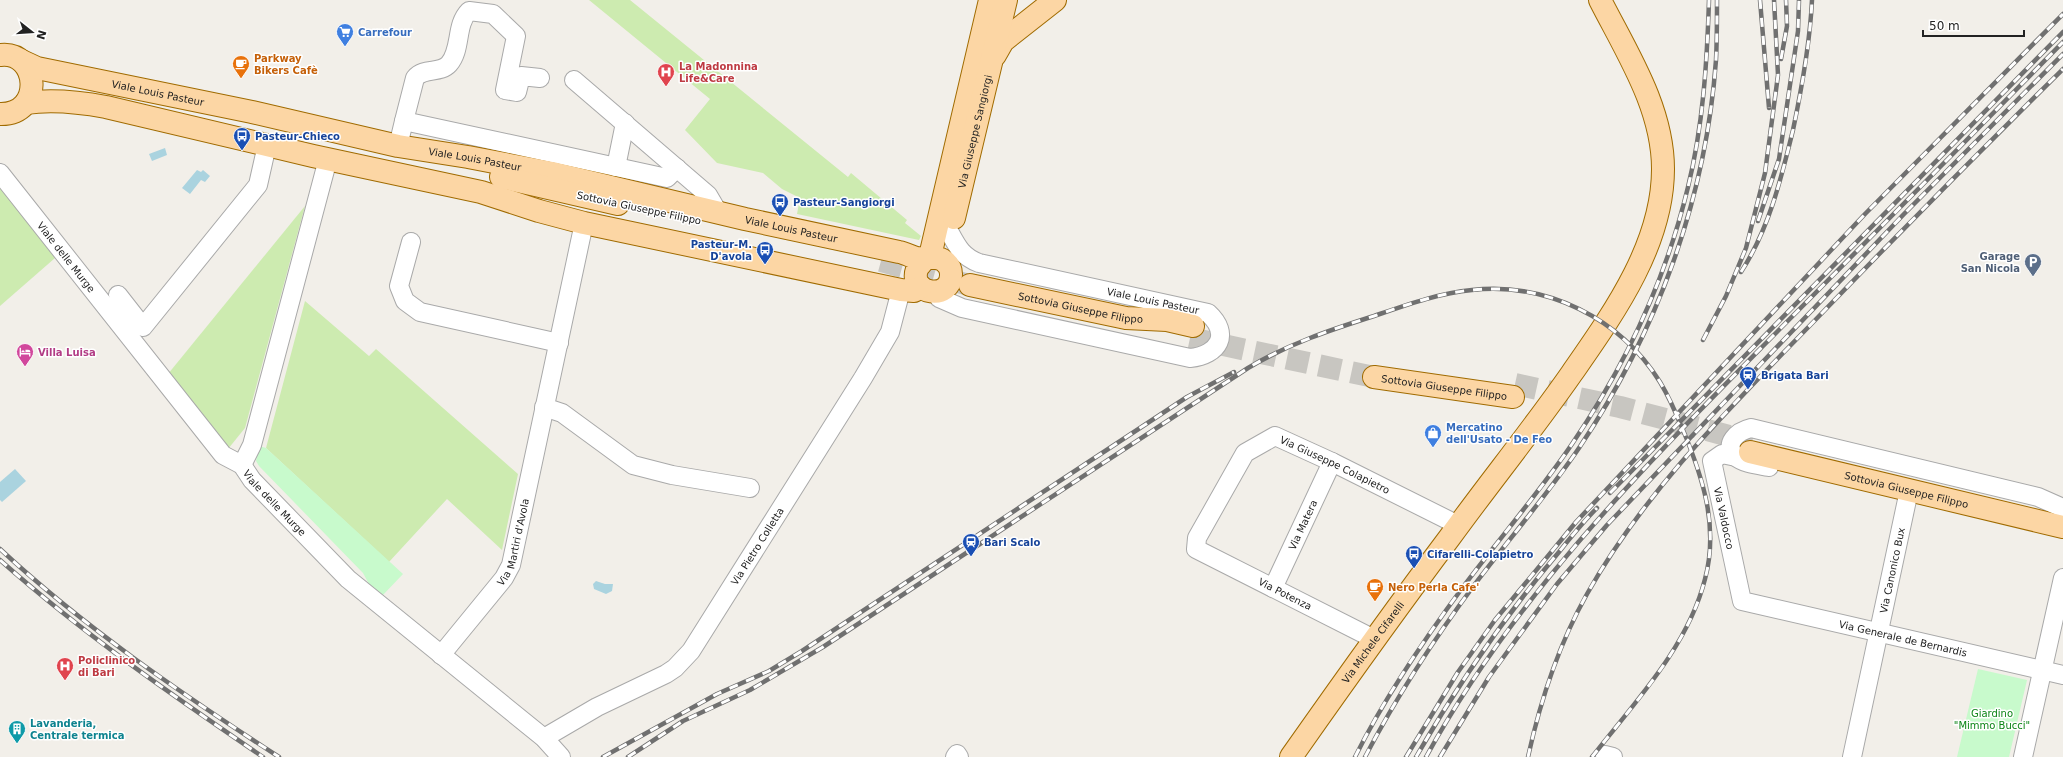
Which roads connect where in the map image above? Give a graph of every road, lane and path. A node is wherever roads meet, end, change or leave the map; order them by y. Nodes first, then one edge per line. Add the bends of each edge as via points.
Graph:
1 (1055, 0) edge
2 (1600, 0) edge
3 (1000, 1) edge
4 (1034, 15) junction
5 (0, 55) edge
6 (22, 61) junction
7 (991, 63) junction
8 (540, 78) dead end
9 (574, 80) dead end
10 (26, 103) junction
11 (0, 114) edge
12 (404, 121) junction
13 (625, 123) junction
14 (267, 145) junction
15 (398, 146) junction
16 (328, 159) junction
17 (616, 167) junction
18 (677, 168) junction
19 (0, 174) edge
20 (481, 192) junction
21 (718, 212) junction
22 (584, 223) junction
23 (950, 233) junction
24 (411, 242) dead end
25 (940, 262) junction
26 (919, 290) junction
27 (118, 294) dead end
28 (1167, 320) junction
29 (559, 343) junction
30 (1375, 371) tunnel mouth
31 (1514, 391) tunnel mouth
32 (544, 407) junction
33 (1746, 450) junction
34 (1332, 462) junction
35 (242, 465) junction
36 (750, 488) dead end
37 (1907, 500) junction
38 (2063, 508) edge
39 (2063, 514) edge
40 (1458, 525) junction
41 (2063, 526) edge
42 (2063, 536) edge
43 (1196, 549) joint
44 (2063, 578) edge
45 (1273, 588) junction
46 (1742, 601) joint
47 (1879, 632) junction
48 (1374, 639) junction
49 (441, 656) junction
50 (2043, 670) junction
51 (2063, 674) edge
52 (553, 748) edge
53 (955, 757) edge
54 (959, 757) edge
55 (1291, 757) edge
56 (1852, 757) edge
57 (2023, 757) edge

1 - 4 main road
2 - 40 main road, Via Michele Cifarelli via 1644,86 1657,123 1663,170 1654,223 1634,274 1592,344 1530,432
3 - 4 main road via 1018,12
3 - 7 main road, Via Giuseppe Sangiorgi
3 - 25 main road, Via Giuseppe Sangiorgi via 932,246
4 - 7 main road via 1003,41
5 - 6 main road, Viale Louis Pasteur via 13,56
6 - 10 main road via 32,78 32,88
6 - 15 main road, Viale Louis Pasteur via 37,68 252,112
7 - 23 main road, Via Giuseppe Sangiorgi
8 - 12 street via 521,76 518,92 505,90 516,36 494,14 469,11 462,18 453,58 447,66 421,73 415,78
9 - 13 street
10 - 11 main road via 16,111
10 - 14 main road, Viale Louis Pasteur via 44,100 80,102
12 - 15 street
12 - 17 street
13 - 17 street
13 - 18 street
14 - 16 main road, Viale Louis Pasteur
14 - 27 street via 258,185 147,332
15 - 20 main road, Sottovia Giuseppe Filippo via 472,170 880,267 554,202
15 - 21 main road, Viale Louis Pasteur via 552,173
16 - 20 main road, Viale Louis Pasteur
16 - 35 street via 252,445
17 - 18 street via 667,178
18 - 21 street via 708,195
19 - 35 street, Viale delle Murge via 223,455
20 - 22 main road, Viale Louis Pasteur
21 - 25 main road, Viale Louis Pasteur
22 - 26 main road, Viale Louis Pasteur
22 - 29 street, Via Martiri d'Avola
23 - 25 main road, Via Giuseppe Sangiorgi
23 - 26 street, Viale Louis Pasteur via 967,258 979,263 1208,313 1220,329 1220,340 1213,351 1190,358 962,308
24 - 29 street via 399,286 405,301 420,312
25 - 26 main road via 919,266 916,272
25 - 26 main road via 951,271 950,282 942,291
25 - 28 main road, Viale Louis Pasteur via 966,274 1129,307
26 - 52 street, Via Pietro Colletta via 890,332 691,651 670,671 598,707
28 - 28 main road, Sottovia Giuseppe Filippo via 1126,318 968,290 1124,329 1192,332
29 - 32 street, Via Martiri d'Avola
30 - 31 main road, Sottovia Giuseppe Filippo
32 - 36 street via 562,413 633,465 672,475
32 - 49 street, Via Martiri d'Avola via 511,565 504,578
33 - 37 street via 1745,462
33 - 38 street via 1732,450 1732,442 1735,434 1751,428 2038,497
33 - 39 main road, Sottovia Giuseppe Filippo
33 - 41 main road, Sottovia Giuseppe Filippo
33 - 46 street, Via Valdocco via 1722,454 1712,460
34 - 40 street, Via Giuseppe Colapietro
34 - 43 street, Via Giuseppe Colapietro via 1275,436 1245,453 1197,538
34 - 45 street, Via Matera
35 - 49 street, Viale delle Murge via 252,480 348,579
37 - 42 street
37 - 47 street, Via Canonico Bux
40 - 48 main road, Via Michele Cifarelli
43 - 45 street, Via Potenza
44 - 50 street
45 - 48 street, Via Potenza
46 - 47 street, Via Generale de Bernardis
47 - 50 street, Via Generale de Bernardis
47 - 56 street, Via Canonico Bux
48 - 55 main road, Via Michele Cifarelli
49 - 52 street, Viale delle Murge
50 - 51 street, Via Generale de Bernardis
50 - 57 street
53 - 54 street via 957,754

